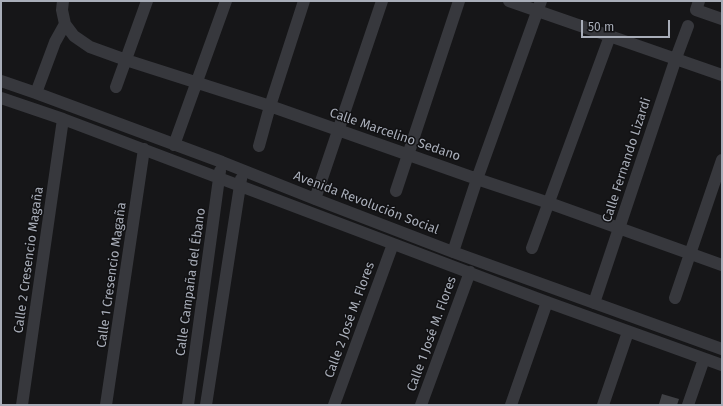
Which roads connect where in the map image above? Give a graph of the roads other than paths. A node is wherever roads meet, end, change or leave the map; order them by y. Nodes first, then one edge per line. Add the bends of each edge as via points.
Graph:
1 (63, 1) edge
2 (147, 1) edge
3 (226, 1) edge
4 (304, 1) edge
5 (382, 1) edge
6 (459, 1) edge
7 (509, 1) edge
8 (539, 6) edge
9 (698, 6) edge
10 (722, 19) edge
11 (65, 24) junction
12 (688, 26) dead end
13 (610, 36) junction
14 (676, 58) junction
15 (126, 60) junction
16 (722, 74) edge
17 (1, 81) edge
18 (197, 82) junction
19 (116, 87) dead end
20 (36, 93) junction
21 (1, 98) edge
22 (270, 106) junction
23 (63, 119) junction
24 (339, 130) junction
25 (174, 145) junction
26 (259, 146) dead end
27 (144, 149) junction
28 (408, 155) junction
29 (722, 160) edge
30 (222, 162) junction
31 (243, 170) junction
32 (219, 178) junction
33 (477, 179) junction
34 (239, 185) junction
35 (396, 191) dead end
36 (315, 199) junction
37 (216, 203) junction
38 (549, 203) junction
39 (236, 208) junction
40 (619, 228) junction
41 (393, 244) junction
42 (532, 248) dead end
43 (453, 252) junction
44 (690, 253) junction
45 (722, 265) edge
46 (470, 272) junction
47 (675, 298) dead end
48 (547, 302) junction
49 (594, 303) junction
50 (628, 332) junction
51 (722, 349) edge
52 (704, 359) junction
53 (722, 365) edge
54 (22, 405) edge
55 (106, 405) edge
56 (188, 405) edge
57 (206, 405) edge
58 (334, 405) edge
59 (421, 405) edge
60 (511, 405) edge
61 (603, 405) edge
62 (688, 405) edge

1 - 11 street
2 - 15 street
3 - 18 street
4 - 22 street
5 - 24 street
6 - 28 street
7 - 8 street
8 - 13 street
8 - 33 street
9 - 10 street
11 - 15 street, Calle Marcelino Sedano via 74,36 90,47
11 - 20 street via 55,42
12 - 14 street, Calle Fernando Lizardi
13 - 14 street
13 - 38 street
14 - 16 street
14 - 40 street, Calle Fernando Lizardi
15 - 18 street, Calle Marcelino Sedano
15 - 19 street
17 - 20 street, Avenida Revolución Social
18 - 22 street, Calle Marcelino Sedano
18 - 25 street
20 - 25 street, Avenida Revolución Social
21 - 23 street
22 - 24 street, Calle Marcelino Sedano
22 - 26 street
23 - 27 street
23 - 54 street, Calle 2 Cresencio Magaña
24 - 28 street, Calle Marcelino Sedano
24 - 36 street
25 - 30 street, Avenida Revolución Social
27 - 32 street
27 - 55 street, Calle 1 Cresencio Magaña
28 - 33 street, Calle Marcelino Sedano
28 - 35 street
29 - 44 street
30 - 31 street, Avenida Revolución Social
30 - 32 street, Calle Campaña del Ébano
31 - 34 street
31 - 36 street, Avenida Revolución Social
32 - 34 street
32 - 37 street, Calle Campaña del Ébano
33 - 38 street, Calle Marcelino Sedano
33 - 43 street
34 - 39 street
34 - 41 street
36 - 43 street, Avenida Revolución Social
37 - 39 street via 227,202
37 - 56 street, Calle Campaña del Ébano
38 - 40 street, Calle Marcelino Sedano
38 - 42 street
39 - 57 street
40 - 44 street, Calle Marcelino Sedano
40 - 49 street, Calle Fernando Lizardi
41 - 46 street
41 - 58 street, Calle 2 José M. Flores
43 - 49 street, Avenida Revolución Social
44 - 45 street, Calle Marcelino Sedano
44 - 47 street
46 - 48 street
46 - 59 street, Calle 1 José M. Flores
48 - 50 street
48 - 60 street
49 - 51 street, Avenida Revolución Social
50 - 52 street
50 - 61 street
52 - 53 street
52 - 62 street

